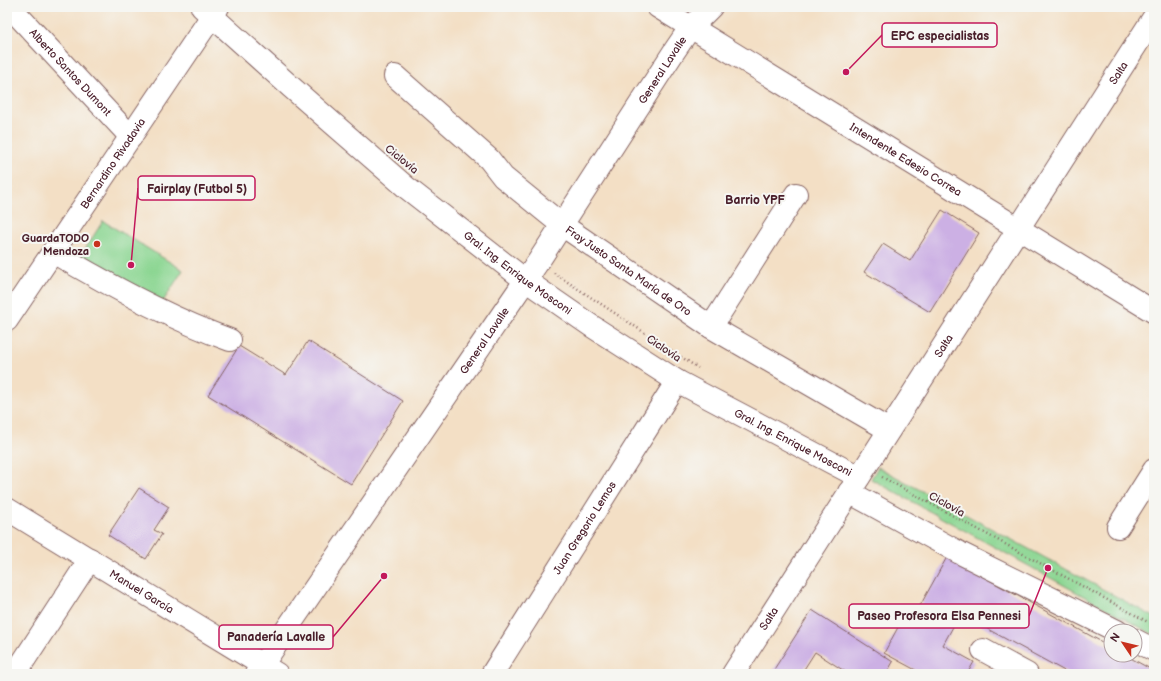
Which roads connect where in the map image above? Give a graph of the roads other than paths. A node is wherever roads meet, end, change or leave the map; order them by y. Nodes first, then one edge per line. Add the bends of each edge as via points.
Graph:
1 (10, 7) edge
2 (658, 7) edge
3 (712, 7) edge
4 (210, 10) edge
5 (1154, 17) edge
6 (690, 28) junction
7 (395, 76) dead end
8 (131, 137) junction
9 (796, 194) dead end
10 (562, 226) junction
11 (1017, 228) junction
12 (53, 252) junction
13 (525, 280) junction
14 (1154, 312) edge
15 (7, 320) edge
16 (711, 327) junction
17 (230, 340) dead end
18 (677, 381) junction
19 (889, 430) junction
20 (1154, 470) edge
21 (858, 479) junction
22 (7, 509) edge
23 (1118, 527) dead end
24 (90, 559) junction
25 (1103, 624) edge
26 (1143, 644) edge
27 (983, 650) dead end
28 (1154, 650) edge
29 (265, 671) edge
30 (15, 674) edge
31 (492, 674) edge
32 (733, 674) edge
33 (1028, 674) edge

1 - 8 street, Alberto Santos Dumont
2 - 6 street, Intendente Edesio Correa
3 - 6 street, General Lavalle
4 - 8 street, Bernardino Rivadavia
4 - 13 street, Gral. Ing. Enrique Mosconi via 407,188
5 - 11 street, Salta
6 - 10 street, General Lavalle
6 - 11 street, Intendente Edesio Correa
7 - 10 street, Fray Justo Santa María de Oro via 489,159 512,184
8 - 12 street, Bernardino Rivadavia
9 - 16 street
10 - 13 street, General Lavalle
10 - 16 street, Fray Justo Santa María de Oro
11 - 14 street, Intendente Edesio Correa
11 - 19 street, Salta
12 - 15 street, Bernardino Rivadavia
12 - 17 street via 194,327
13 - 18 street, Gral. Ing. Enrique Mosconi
13 - 29 street, General Lavalle
16 - 19 street, Fray Justo Santa María de Oro
18 - 21 street, Gral. Ing. Enrique Mosconi
18 - 31 street, Juan Gregorio Lemos
19 - 21 street, Salta
20 - 23 street
21 - 25 street, Gral. Ing. Enrique Mosconi via 960,553
21 - 32 street, Salta
22 - 24 street, Manuel García
24 - 29 street, Manuel García
24 - 30 street
26 - 28 street
27 - 33 street

